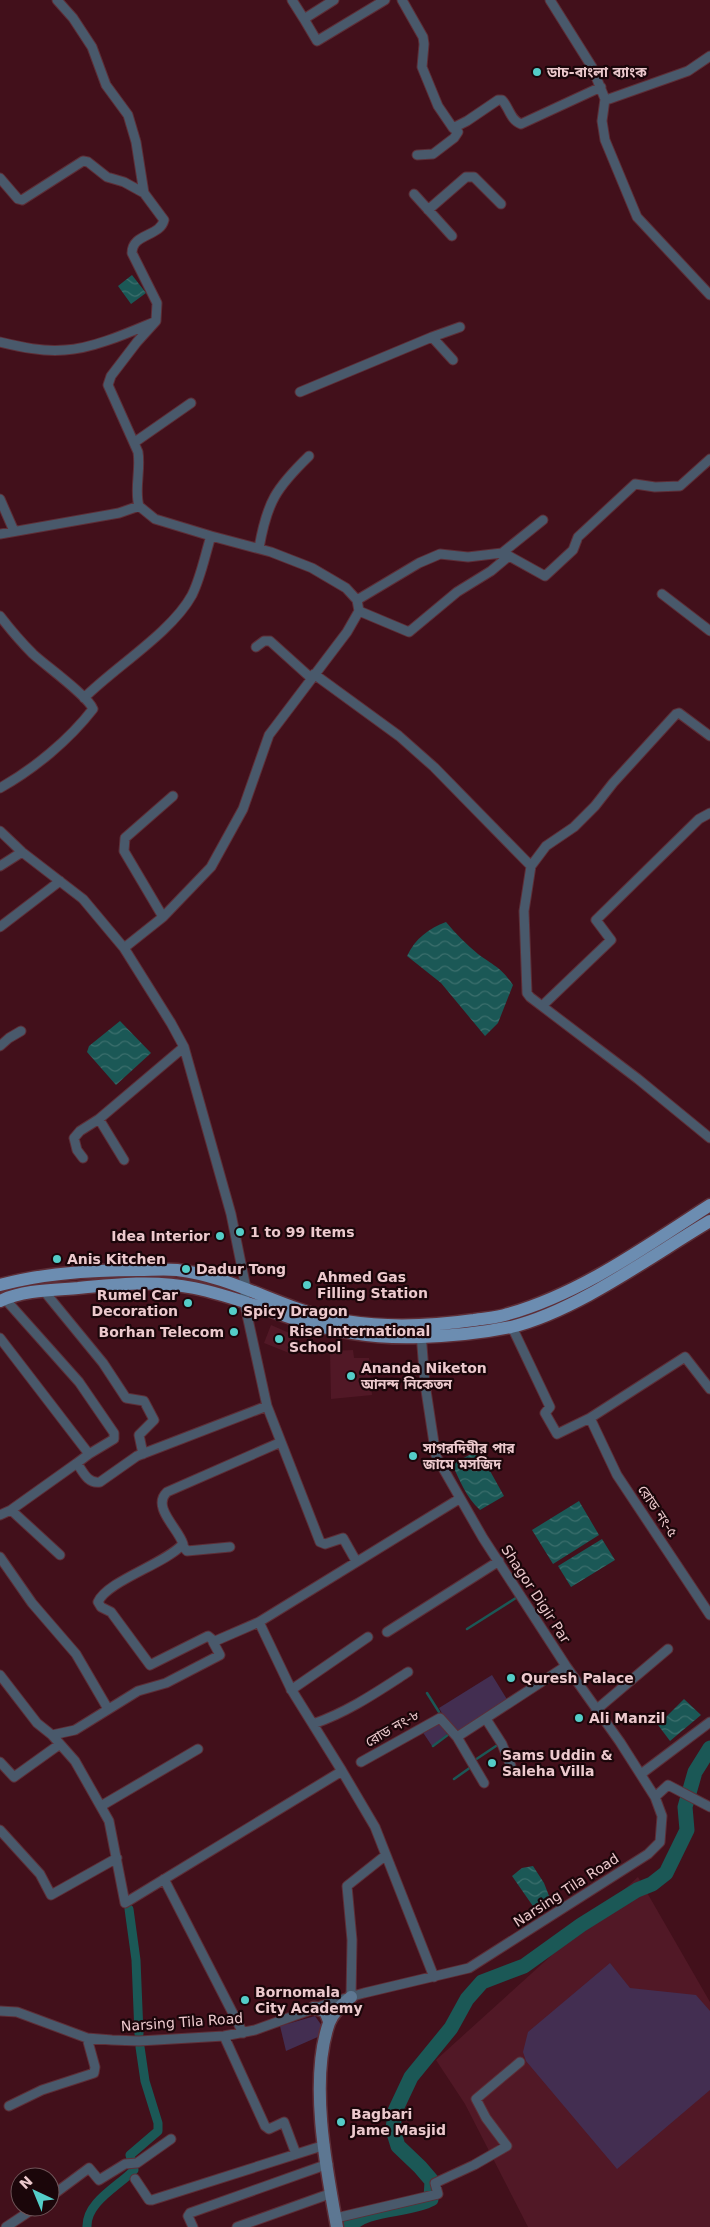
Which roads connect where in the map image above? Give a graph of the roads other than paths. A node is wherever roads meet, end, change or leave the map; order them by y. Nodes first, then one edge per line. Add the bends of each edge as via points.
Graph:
1 (57, 0) edge
2 (292, 0) edge
3 (334, 0) edge
4 (385, 0) edge
5 (402, 0) edge
6 (552, 1) edge
7 (304, 18) junction
8 (710, 56) edge
9 (601, 88) junction
10 (605, 99) junction
11 (454, 128) junction
12 (417, 155) dead end
13 (0, 178) edge
14 (144, 193) junction
15 (414, 194) dead end
16 (501, 204) dead end
17 (428, 210) junction
18 (452, 236) dead end
19 (710, 295) edge
20 (156, 321) junction
21 (460, 327) dead end
22 (432, 337) junction
23 (0, 342) edge
24 (453, 360) dead end
25 (300, 392) dead end
26 (191, 403) dead end
27 (134, 442) junction
28 (309, 456) dead end
29 (710, 459) edge
30 (0, 499) edge
31 (139, 506) junction
32 (543, 520) dead end
33 (14, 531) junction
34 (0, 534) edge
35 (211, 536) junction
36 (259, 548) junction
37 (505, 554) junction
38 (662, 594) dead end
39 (357, 600) junction
40 (359, 611) junction
41 (0, 616) edge
42 (710, 631) edge
43 (256, 647) dead end
44 (312, 676) junction
45 (84, 698) junction
46 (710, 736) edge
47 (0, 788) edge
48 (173, 796) dead end
49 (710, 812) edge
50 (0, 830) edge
51 (22, 852) junction
52 (0, 866) edge
53 (531, 866) junction
54 (60, 881) junction
55 (163, 917) junction
56 (0, 927) edge
57 (124, 948) junction
58 (542, 1006) junction
59 (21, 1032) dead end
60 (0, 1046) edge
61 (184, 1048) junction
62 (99, 1119) junction
63 (710, 1138) edge
64 (84, 1158) dead end
65 (124, 1160) dead end
66 (710, 1205) edge
67 (710, 1221) edge
68 (0, 1284) edge
69 (44, 1291) junction
70 (245, 1294) junction
71 (2, 1300) edge
72 (512, 1327) junction
73 (421, 1331) junction
74 (0, 1338) edge
75 (710, 1389) edge
76 (268, 1406) junction
77 (590, 1418) junction
78 (281, 1442) junction
79 (89, 1454) junction
80 (143, 1454) junction
81 (77, 1463) junction
82 (460, 1499) junction
83 (11, 1510) junction
84 (0, 1516) edge
85 (182, 1545) junction
86 (230, 1547) dead end
87 (60, 1555) dead end
88 (0, 1557) edge
89 (356, 1561) junction
90 (500, 1561) junction
91 (710, 1615) edge
92 (259, 1622) junction
93 (387, 1632) dead end
94 (368, 1637) dead end
95 (214, 1641) junction
96 (668, 1649) dead end
97 (566, 1666) junction
98 (408, 1672) dead end
99 (0, 1675) edge
100 (291, 1690) junction
101 (108, 1709) junction
102 (596, 1710) junction
103 (486, 1719) junction
104 (710, 1722) edge
105 (313, 1724) junction
106 (52, 1735) junction
107 (457, 1737) junction
108 (60, 1744) junction
109 (198, 1749) dead end
110 (0, 1762) edge
111 (362, 1762) dead end
112 (511, 1766) dead end
113 (342, 1771) junction
114 (641, 1774) junction
115 (484, 1783) dead end
116 (655, 1797) junction
117 (101, 1806) junction
118 (710, 1806) edge
119 (0, 1830) edge
120 (655, 1848) joint
121 (386, 1855) junction
122 (116, 1858) junction
123 (164, 1879) junction
124 (434, 1977) junction
125 (351, 1997) junction
126 (314, 2008) junction
127 (0, 2011) edge
128 (329, 2022) junction
129 (243, 2033) junction
130 (224, 2036) junction
131 (87, 2038) junction
132 (520, 2062) dead end
133 (9, 2106) dead end
134 (171, 2139) dead end
135 (325, 2145) junction
136 (296, 2154) junction
137 (328, 2164) junction
138 (135, 2178) dead end
139 (60, 2190) edge
140 (332, 2193) junction
141 (21, 2217) edge
142 (336, 2222) edge
143 (243, 2226) edge
144 (6, 2227) edge
145 (193, 2227) edge

1 - 14 street via 92,48 106,84 128,115
2 - 7 street
3 - 7 street
4 - 7 street via 317,41
5 - 11 street via 423,36 422,67 438,106
6 - 9 street
8 - 10 street via 688,70
9 - 10 street
9 - 11 street via 520,124 511,116 505,102 498,100
10 - 19 street via 602,121 605,140 636,217
11 - 12 street via 458,132 454,138 433,154
13 - 14 street via 22,200 83,161 107,177
14 - 20 street via 164,220 161,227 137,241 132,253 158,303
15 - 17 street
16 - 17 street via 474,177 466,177
17 - 18 street
20 - 23 street via 115,338 67,350 26,348
20 - 27 street via 108,384
21 - 22 street
22 - 24 street
22 - 25 street
26 - 27 street
27 - 31 street via 140,462
28 - 36 street via 284,480 270,505
29 - 37 street via 680,486 636,484 578,537 573,550 545,576
30 - 33 street
31 - 33 street via 119,513
31 - 35 street via 155,519
32 - 37 street
33 - 34 street
35 - 36 street
35 - 45 street via 192,594 176,617
36 - 39 street via 312,568 340,584
37 - 39 street via 468,558 440,554
37 - 40 street via 491,571 456,592 409,632
38 - 42 street
39 - 40 street
40 - 44 street via 347,632
41 - 45 street via 33,653
43 - 44 street via 270,641
44 - 53 street via 399,736
44 - 55 street via 269,735 243,809 211,868
45 - 47 street via 92,707 91,712 23,775
46 - 53 street via 676,714 595,806 574,827 546,846
48 - 55 street via 125,838 124,851
49 - 58 street via 699,818 596,920 611,940
50 - 51 street
51 - 52 street
51 - 54 street
53 - 58 street via 524,911 527,993
54 - 56 street
54 - 57 street via 84,898
55 - 57 street
57 - 61 street
58 - 63 street
59 - 60 street
61 - 62 street
61 - 70 street via 231,1214
62 - 64 street via 74,1138 77,1150
62 - 65 street
66 - 73 main road via 592,1279 548,1300 506,1315
67 - 72 main road via 609,1283 552,1313
68 - 70 main road via 116,1270 176,1270 211,1277
69 - 70 main road via 129,1283 169,1284 231,1296
69 - 71 main road
69 - 80 street via 103,1363 126,1398 144,1401 154,1420 139,1434
70 - 73 main road via 326,1317
70 - 76 street
71 - 79 street via 80,1382 114,1433 114,1439
72 - 73 main road
72 - 77 street via 542,1387 550,1407 546,1413 555,1433
73 - 82 street, Shagor Digir Par via 436,1456
74 - 79 street
75 - 77 street via 685,1357
76 - 78 street
76 - 80 street
77 - 91 street, রোড নং-৫ via 617,1475
78 - 85 street via 199,1477 164,1496 162,1505
78 - 89 street via 320,1542 325,1544 343,1538
79 - 81 street
80 - 81 street via 95,1483
81 - 83 street
82 - 89 street
82 - 90 street, Shagor Digir Par
83 - 84 street
83 - 87 street
85 - 86 street via 187,1551
85 - 95 street via 120,1583 98,1602 111,1612 150,1665 208,1636
88 - 101 street via 32,1604 76,1654
89 - 92 street
90 - 93 street
90 - 97 street, Shagor Digir Par
92 - 95 street
92 - 100 street
94 - 100 street
95 - 101 street via 220,1655 166,1683 138,1691
96 - 102 street
97 - 102 street, Shagor Digir Par
97 - 103 street
98 - 105 street via 367,1700
99 - 106 street via 37,1723
100 - 105 street
101 - 106 street via 74,1730
102 - 114 street, Shagor Digir Par
103 - 107 street
103 - 112 street
104 - 114 street
105 - 113 street
106 - 108 street
107 - 111 street, রোড নং-৮ via 440,1718
107 - 115 street, রোড নং-৮
108 - 110 street via 14,1777
108 - 117 street via 75,1761
109 - 117 street
113 - 121 street via 375,1827
113 - 123 street
114 - 116 street, Shagor Digir Par
116 - 118 street via 668,1785
116 - 120 street, Shagor Digir Par via 662,1816 662,1834
117 - 122 street via 109,1821
119 - 122 street via 40,1874 50,1895
120 - 124 street, Narsing Tila Road via 469,1968
121 - 124 street
121 - 125 street via 347,1886 352,1940
122 - 123 street via 125,1903
123 - 129 street
124 - 125 street, Narsing Tila Road
125 - 126 street, Narsing Tila Road
125 - 128 street
126 - 128 street via 325,2011
126 - 129 street, Narsing Tila Road
127 - 131 street, Narsing Tila Road via 17,2012
128 - 135 street via 320,2086
129 - 130 street, Narsing Tila Road
130 - 131 street, Narsing Tila Road via 139,2041
130 - 136 street via 265,2126 269,2129 284,2122
131 - 133 street via 96,2067 94,2073 42,2090
132 - 142 street via 476,2099 508,2146 435,2183 438,2194
134 - 139 street via 137,2163 125,2164 99,2180 89,2168
135 - 136 street
135 - 137 street
136 - 138 street via 152,2200 148,2200
137 - 140 street
137 - 145 street via 190,2213 188,2216
140 - 142 street
140 - 143 street
141 - 144 street

